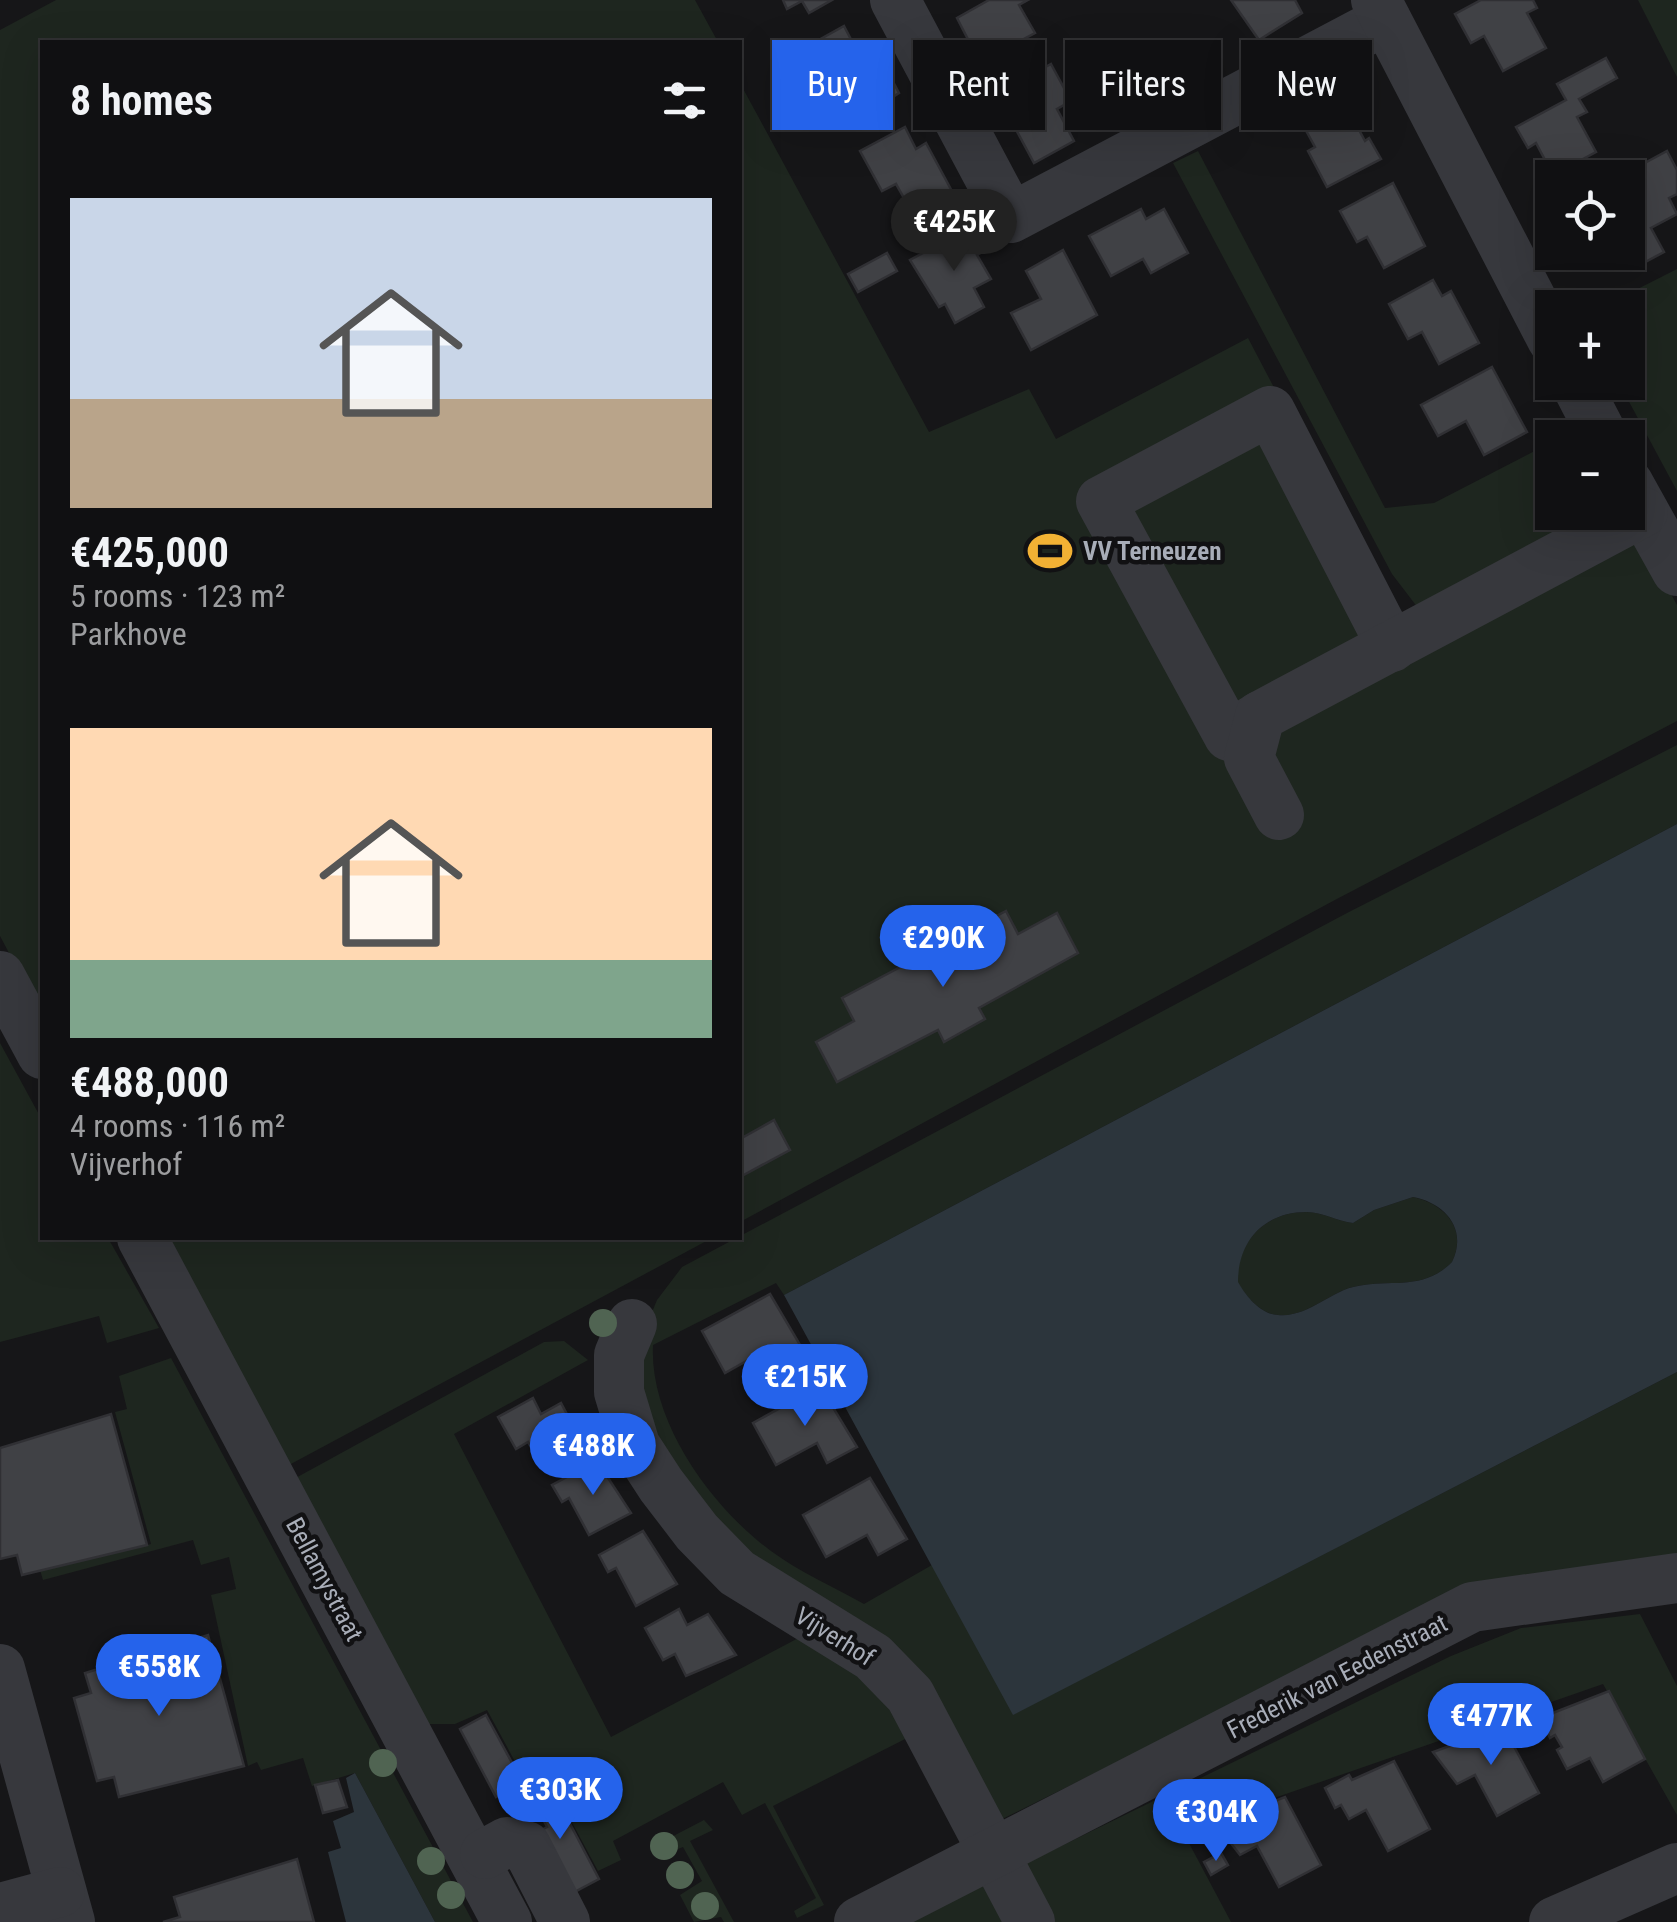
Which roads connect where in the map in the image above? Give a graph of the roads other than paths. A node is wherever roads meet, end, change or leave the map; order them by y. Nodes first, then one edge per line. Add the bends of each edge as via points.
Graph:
1 (895, 0) edge
2 (1381, 10) edge
3 (1535, 306) edge
4 (1645, 516) edge
5 (1583, 530) edge
6 (1677, 572) edge
7 (1392, 647) junction
8 (1260, 716) junction
9 (1278, 815) dead end
10 (0, 976) edge
11 (40, 1050) edge
12 (143, 1240) edge
13 (632, 1324) dead end
14 (1677, 1578) edge
15 (0, 1669) edge
16 (995, 1851) junction
17 (479, 1857) junction
18 (1677, 1868) edge
19 (65, 1907) edge
20 (0, 1908) edge
21 (507, 1922) edge
22 (544, 1922) edge
23 (564, 1922) edge
24 (858, 1922) edge
25 (1030, 1922) edge
26 (1554, 1922) edge

1 - 2 street via 1011,218
2 - 3 street
4 - 6 street
5 - 7 street
7 - 8 street
7 - 8 street via 1270,412 1101,501 1229,736
8 - 9 street via 1249,758
10 - 11 street
12 - 17 street, Bellamystraat
13 - 16 street, Vijverhof via 600,1360 635,1445 697,1532 736,1573 873,1656 910,1694
14 - 16 street, Frederik van Eedenstraat via 1472,1607
15 - 19 street
16 - 24 street, Frederik van Eedenstraat
16 - 25 street, Vijverhof
17 - 21 street, Bellamystraat
17 - 22 street via 504,1852 512,1858
17 - 23 street via 507,1842 526,1846
18 - 26 street
19 - 20 street

